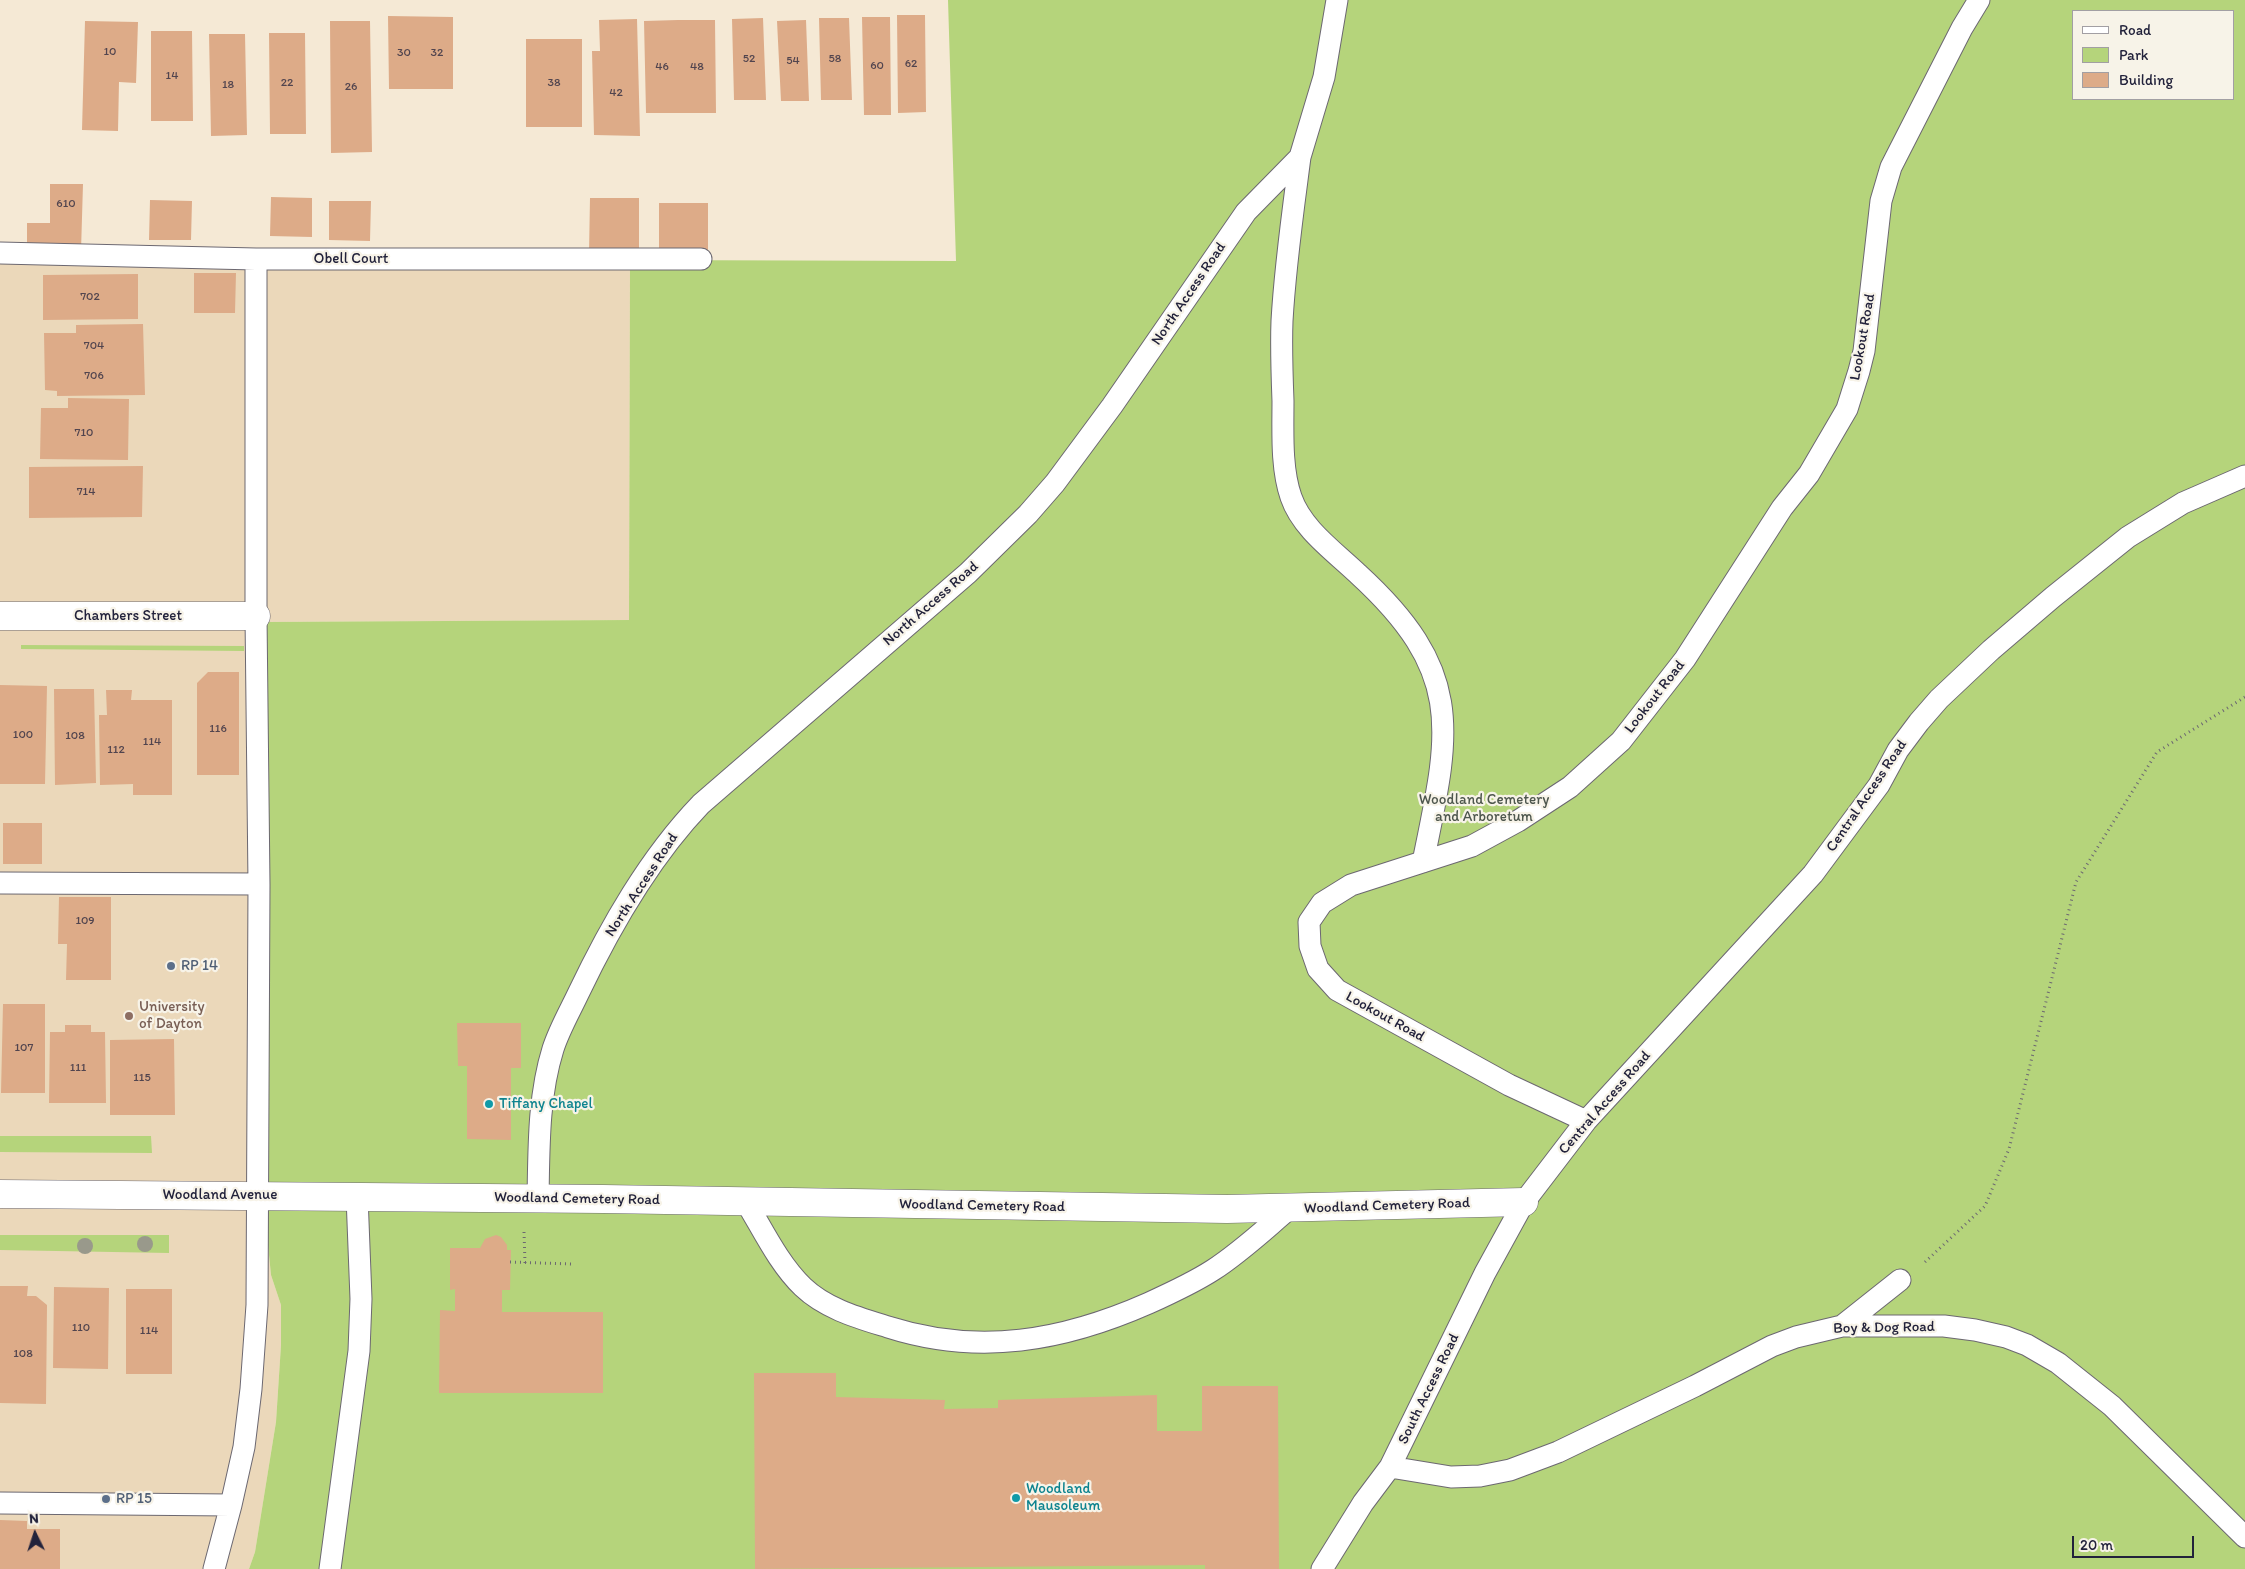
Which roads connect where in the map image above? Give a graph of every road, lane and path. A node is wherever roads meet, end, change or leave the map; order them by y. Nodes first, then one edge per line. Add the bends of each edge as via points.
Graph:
1 (1337, 0) edge
2 (1979, 0) edge
3 (1300, 157) junction
4 (0, 253) edge
5 (256, 259) junction
6 (701, 259) dead end
7 (2245, 476) edge
8 (0, 616) edge
9 (256, 616) junction
10 (2245, 697) edge
11 (1423, 862) junction
12 (0, 883) edge
13 (259, 884) junction
14 (1586, 1121) junction
15 (0, 1194) edge
16 (258, 1195) junction
17 (357, 1196) junction
18 (439, 1198) joint
19 (538, 1199) junction
20 (746, 1202) junction
21 (1524, 1202) junction
22 (1290, 1208) junction
23 (524, 1229) dead end
24 (510, 1262) dead end
25 (525, 1263) junction
26 (572, 1264) dead end
27 (1900, 1280) joint
28 (1842, 1326) junction
29 (1390, 1467) junction
30 (0, 1503) edge
31 (231, 1505) junction
32 (2245, 1537) edge
33 (214, 1569) edge
34 (330, 1569) edge
35 (1322, 1569) edge

1 - 3 lane, North Access Road via 1324,77
2 - 11 lane, Lookout Road via 1892,166 1881,201 1864,350 1853,392 1847,409 1809,474 1782,508 1685,659 1621,741 1570,787 1518,821 1472,846
3 - 11 lane via 1282,324 1283,434 1288,482 1298,512 1310,530 1400,617 1426,655 1434,674 1442,707 1443,756
3 - 19 lane, North Access Road via 1246,212 1112,406 1028,514 968,573 716,791 674,834 593,963 553,1048 543,1098
4 - 5 lane, Obell Court
5 - 6 lane, Obell Court
5 - 9 lane
7 - 14 lane, Central Access Road via 2183,503 2128,537 2046,603 1939,699 1908,736 1879,785 1813,874
8 - 9 street, Chambers Street
9 - 13 lane
10 - 27 path via 2158,752 2076,882 2009,1149 1985,1206 1929,1259
11 - 14 lane, Lookout Road via 1351,885 1322,903 1309,922 1310,946 1318,969 1337,990 1509,1085
12 - 13 lane
13 - 16 lane
14 - 21 lane, Central Access Road
15 - 16 street, Woodland Avenue
16 - 17 street, Woodland Avenue
16 - 31 lane via 254,1365 244,1447
17 - 18 street, Woodland Avenue
17 - 34 lane via 361,1299 359,1351
18 - 19 street, Woodland Cemetery Road
19 - 20 street, Woodland Cemetery Road
20 - 22 street, Woodland Cemetery Road
20 - 22 lane via 791,1274 823,1302 900,1331 977,1343 1028,1340 1069,1332 1136,1308 1213,1271
21 - 22 street, Woodland Cemetery Road
21 - 29 lane, South Access Road via 1485,1273
23 - 25 path
24 - 25 path
25 - 26 path
27 - 28 lane
28 - 29 lane, Boy & Dog Road via 1772,1346 1575,1444 1518,1467 1460,1477
28 - 32 lane, Boy & Dog Road via 1937,1326 1975,1330 2006,1337 2032,1348 2058,1363 2112,1406
29 - 35 lane, South Access Road via 1362,1502
30 - 31 lane
31 - 33 lane

